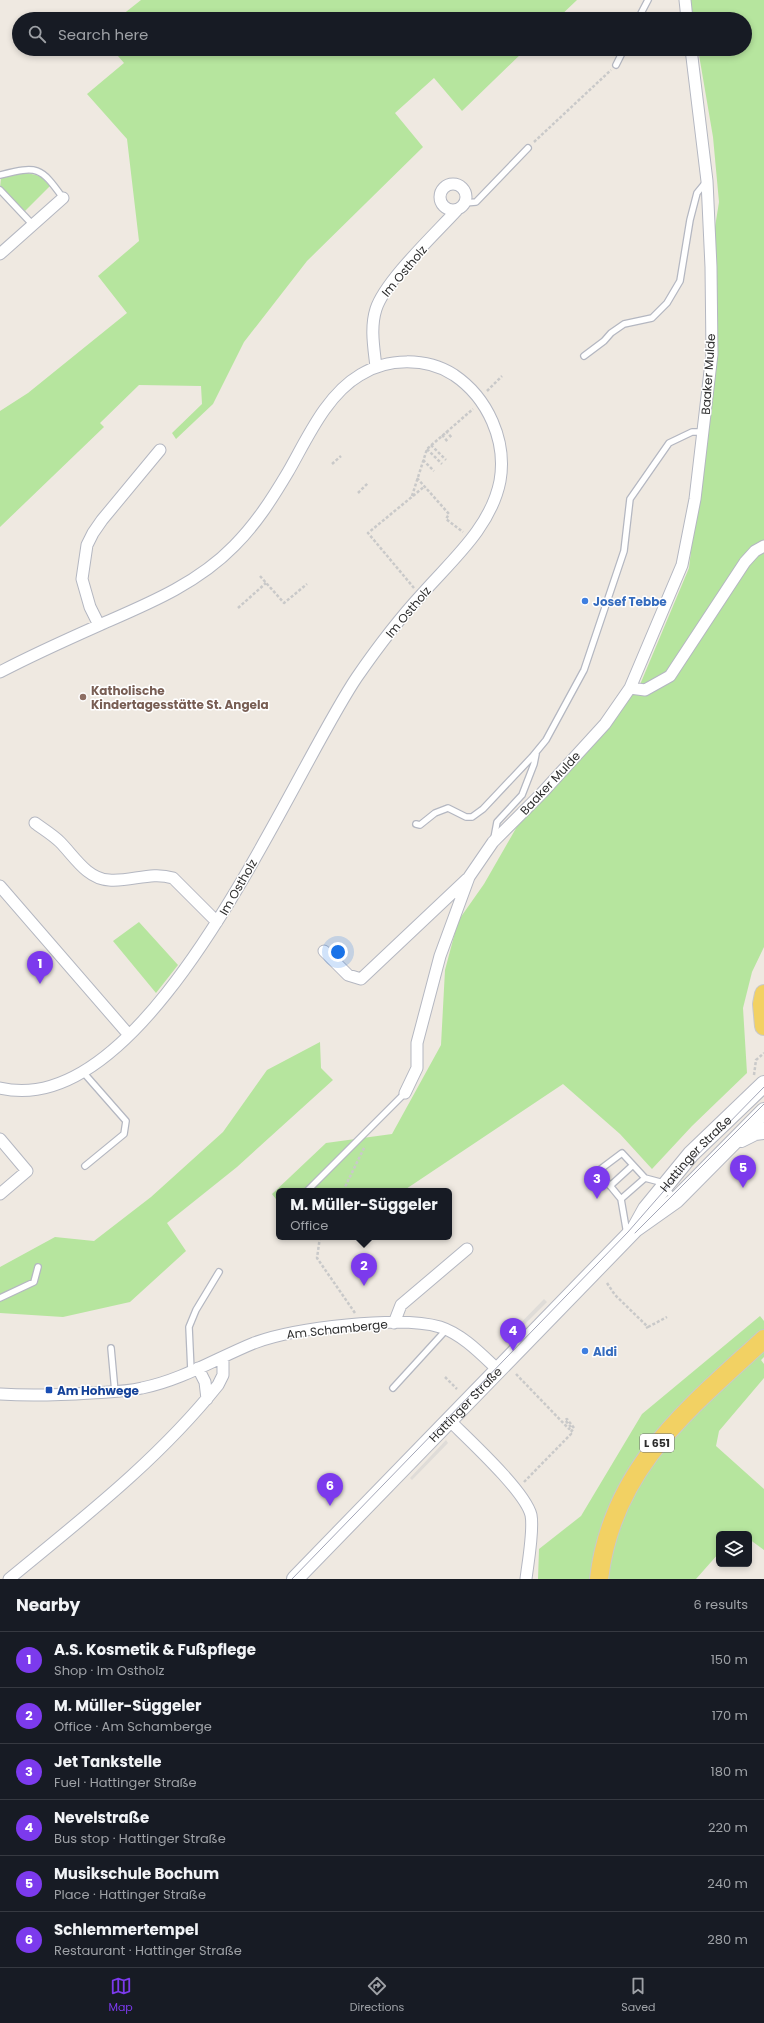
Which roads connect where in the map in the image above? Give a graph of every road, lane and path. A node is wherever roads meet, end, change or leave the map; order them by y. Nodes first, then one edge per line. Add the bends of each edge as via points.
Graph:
1 (648, 0) edge
2 (685, 0) edge
3 (642, 12) edge
4 (686, 12) edge
5 (620, 56) edge
6 (692, 56) edge
7 (616, 65) dead end
8 (607, 74) dead end
9 (528, 148) joint
10 (0, 175) edge
11 (707, 181) junction
12 (0, 190) edge
13 (63, 198) joint
14 (461, 206) joint
15 (33, 226) junction
16 (0, 254) edge
17 (584, 356) dead end
18 (376, 367) junction
19 (502, 376) dead end
20 (479, 400) junction
21 (472, 410) dead end
22 (446, 431) junction
23 (704, 432) junction
24 (442, 435) junction
25 (452, 438) dead end
26 (448, 442) dead end
27 (431, 445) junction
28 (426, 449) junction
29 (160, 450) dead end
30 (341, 456) dead end
31 (423, 460) junction
32 (446, 460) dead end
33 (332, 464) dead end
34 (442, 464) dead end
35 (434, 471) dead end
36 (417, 478) junction
37 (368, 483) dead end
38 (425, 486) junction
39 (358, 493) dead end
40 (412, 497) junction
41 (472, 538) junction
42 (764, 546) edge
43 (260, 576) dead end
44 (405, 577) dead end
45 (266, 583) junction
46 (307, 584) dead end
47 (238, 608) dead end
48 (99, 625) junction
49 (0, 672) edge
50 (630, 688) junction
51 (536, 751) junction
52 (35, 823) dead end
53 (416, 824) dead end
54 (493, 842) junction
55 (469, 876) junction
56 (0, 886) edge
57 (217, 922) junction
58 (324, 951) dead end
59 (764, 994) edge
60 (764, 1026) edge
61 (129, 1035) junction
62 (764, 1053) edge
63 (83, 1072) junction
64 (759, 1082) edge
65 (0, 1088) edge
66 (405, 1093) joint
67 (764, 1111) edge
68 (368, 1131) junction
69 (764, 1131) edge
70 (0, 1139) edge
71 (734, 1142) junction
72 (633, 1165) junction
73 (85, 1166) dead end
74 (645, 1178) junction
75 (610, 1186) junction
76 (664, 1186) junction
77 (310, 1188) edge
78 (344, 1188) edge
79 (0, 1194) edge
80 (621, 1199) junction
81 (676, 1200) junction
82 (630, 1229) junction
83 (320, 1240) edge
84 (467, 1249) dead end
85 (38, 1267) dead end
86 (220, 1272) dead end
87 (607, 1283) dead end
88 (0, 1298) edge
89 (667, 1317) dead end
90 (394, 1323) junction
91 (363, 1325) junction
92 (446, 1330) junction
93 (764, 1339) edge
94 (111, 1348) dead end
95 (223, 1358) junction
96 (195, 1370) junction
97 (498, 1370) junction
98 (516, 1374) dead end
99 (445, 1377) dead end
100 (393, 1388) dead end
101 (457, 1389) dead end
102 (115, 1392) junction
103 (0, 1394) edge
104 (207, 1399) junction
105 (449, 1420) junction
106 (516, 1490) junction
107 (9, 1579) edge
108 (295, 1579) edge
109 (526, 1579) edge
110 (599, 1579) edge

1 - 3 lane
2 - 4 street
5 - 7 lane
6 - 11 street, Baaker Mulde
8 - 9 path
9 - 14 lane, Im Ostholz via 476,202
10 - 13 lane via 36,169 51,180
11 - 17 lane via 697,192 680,281 667,303 652,318 624,324
11 - 23 street, Baaker Mulde via 712,354
12 - 15 lane
13 - 15 street
14 - 18 street, Im Ostholz via 395,278 380,299 373,332
15 - 16 street
18 - 20 street, Im Ostholz via 406,362 436,366 457,377
18 - 48 street, Im Ostholz via 360,374 334,398 261,515 232,548 206,570 174,590
19 - 20 path
20 - 41 street, Im Ostholz via 498,435 501,471 490,512
21 - 22 path
22 - 24 path
22 - 25 path
23 - 50 street, Baaker Mulde via 695,499 682,565
23 - 51 lane via 692,432 669,443 630,499 624,551 584,670 554,727
24 - 26 path
24 - 27 path
27 - 28 path
27 - 32 path
28 - 31 path
28 - 34 path
29 - 48 street via 102,520 87,545 82,579 90,607
30 - 33 path
31 - 35 path
31 - 36 path
36 - 38 path
36 - 40 path
37 - 39 path
38 - 40 path
38 - 41 path via 449,514 446,519
40 - 44 path via 368,533
41 - 57 street, Im Ostholz via 421,595 355,680
42 - 50 street via 745,562 670,676 645,690
43 - 45 path
45 - 46 path via 284,603
45 - 47 path
48 - 49 street, Im Ostholz
50 - 54 street, Baaker Mulde via 605,724
51 - 53 lane via 483,809 472,816 464,817 448,808 435,813 420,825
51 - 54 lane via 534,764 522,795 497,822
52 - 57 street, Im Ostholz via 59,841 88,872 108,880 154,875 173,878
54 - 55 street, Baaker Mulde
55 - 58 street, Baaker Mulde via 361,979 348,975
55 - 66 street, Baaker Mulde via 440,956 417,1043 417,1068
56 - 61 street
57 - 61 street, Im Ostholz via 171,989
59 - 60 main road
61 - 63 street, Im Ostholz
62 - 64 path via 756,1060
63 - 65 street, Im Ostholz via 62,1084 42,1090 20,1092
63 - 73 lane via 126,1121 124,1134
64 - 76 main road, Hattinger Straße
66 - 68 lane
67 - 71 main road, Hattinger Straße
68 - 77 lane
68 - 78 path via 368,1140
69 - 71 main road, Hattinger Straße
70 - 79 street via 27,1171
71 - 81 main road, Hattinger Straße
72 - 74 lane
72 - 75 lane
72 - 75 lane via 622,1153 598,1171
74 - 76 lane via 660,1182
74 - 80 lane
75 - 80 lane
76 - 81 lane
76 - 82 main road, Hattinger Straße
80 - 82 lane
81 - 82 main road, Hattinger Straße
82 - 97 main road, Hattinger Straße
83 - 91 path via 318,1258
84 - 90 street, Am Schamberge via 401,1305
85 - 88 lane via 34,1282
86 - 96 lane via 196,1310 189,1327
87 - 89 path via 615,1295 647,1327
90 - 91 street, Am Schamberge
90 - 92 street, Am Schamberge via 429,1325
91 - 95 street, Am Schamberge via 285,1334
92 - 97 street, Am Schamberge via 467,1343
92 - 100 lane
93 - 110 main road, L 651 via 688,1410 648,1455 626,1490 614,1519 605,1543
94 - 102 lane
95 - 96 street, Am Schamberge
95 - 104 street via 223,1375
96 - 102 street, Am Schamberge via 164,1382
96 - 104 street via 205,1382
97 - 105 main road, Hattinger Straße
98 - 106 path via 569,1429 571,1427 565,1420 567,1419 574,1428 570,1433 572,1434
99 - 101 path
102 - 103 street, Am Schamberge
104 - 107 street via 157,1454 120,1488
105 - 106 street
105 - 108 main road, Hattinger Straße
106 - 109 street via 528,1506 531,1516

